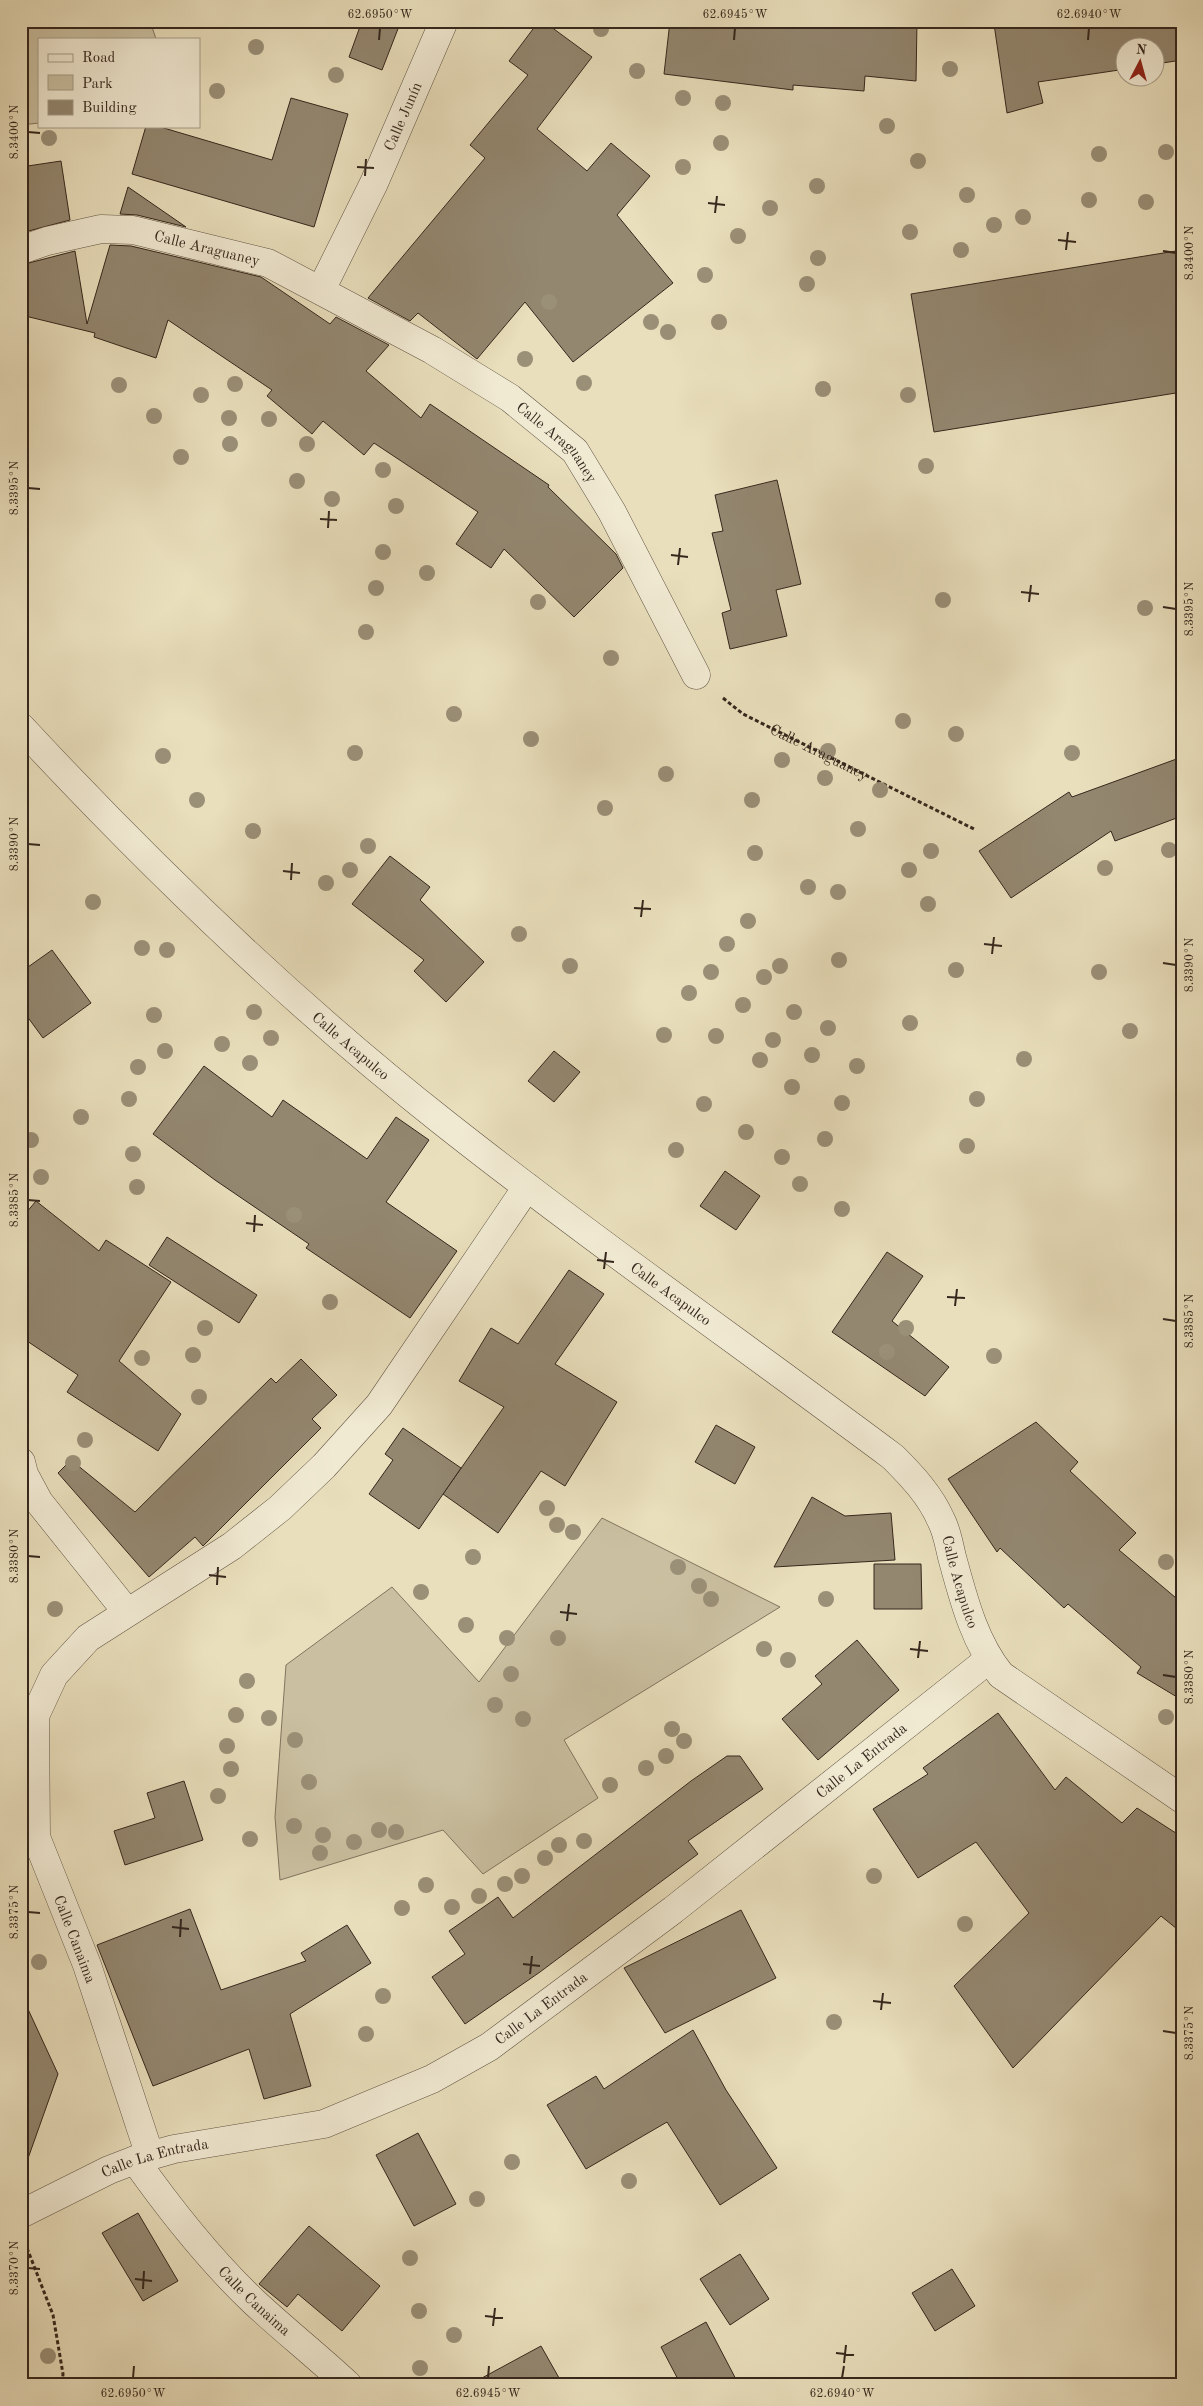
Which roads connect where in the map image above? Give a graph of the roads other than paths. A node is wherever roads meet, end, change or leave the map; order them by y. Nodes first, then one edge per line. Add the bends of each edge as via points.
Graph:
1 (444, 21) edge
2 (21, 250) edge
3 (321, 290) junction
4 (696, 675) road end
5 (21, 727) edge
6 (527, 1187) junction
7 (21, 1462) edge
8 (127, 1612) junction
9 (988, 1660) junction
10 (1182, 1799) edge
11 (29, 1834) edge
12 (143, 2158) junction
13 (21, 2214) edge
14 (348, 2385) edge

1 - 3 street, Calle Junín via 374,183
2 - 3 street, Calle Araguaney via 101,229 133,230 268,263
3 - 4 street, Calle Araguaney via 432,350 510,398 575,452 612,512
5 - 6 street, Calle Acapulco via 266,972 441,1120
6 - 8 street via 380,1405 324,1466 280,1508 232,1546
6 - 9 street, Calle Acapulco via 893,1457 921,1485 942,1520 959,1581
7 - 8 street via 40,1502
8 - 11 street, Calle Canaima via 88,1638 54,1676 35,1716
9 - 10 street, Calle Acapulco via 1001,1675
9 - 12 street, Calle La Entrada via 673,1910 489,2047 432,2079 324,2124
11 - 12 street, Calle Canaima via 86,1965
12 - 13 street, Calle La Entrada via 109,2170
12 - 14 street, Calle Canaima via 172,2213 215,2262 254,2302

